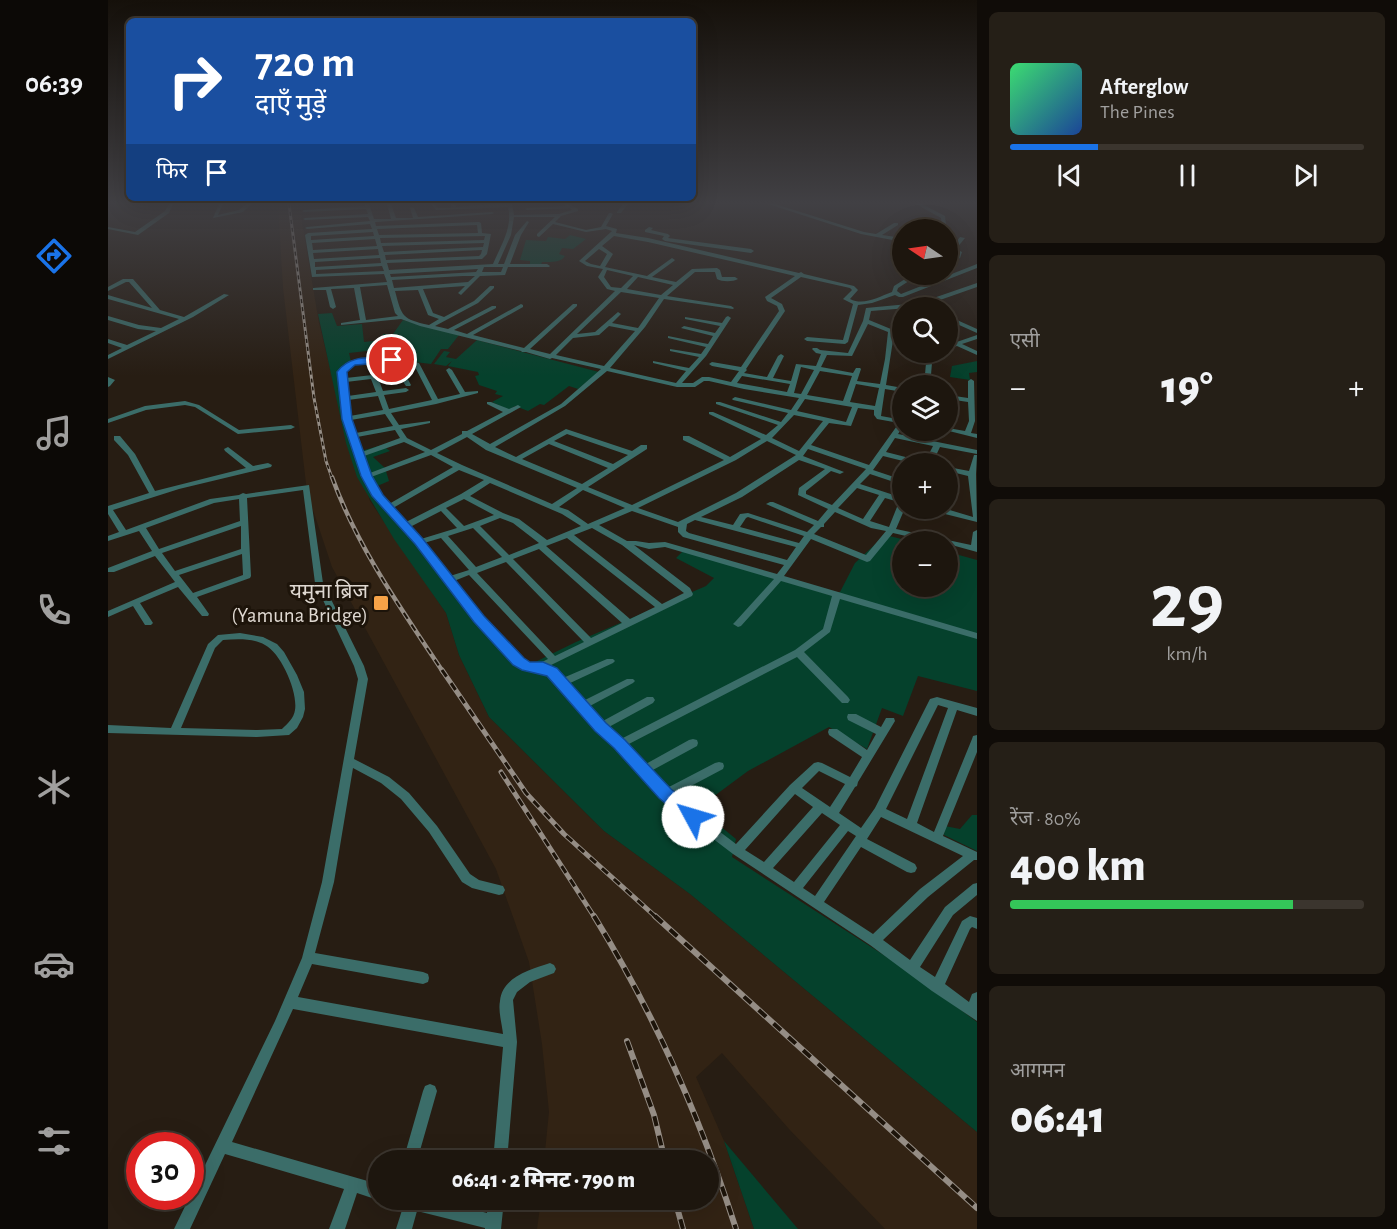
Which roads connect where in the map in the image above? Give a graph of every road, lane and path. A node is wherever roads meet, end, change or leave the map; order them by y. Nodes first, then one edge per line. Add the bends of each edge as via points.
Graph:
1 (313, 261) edge
2 (336, 261) edge
3 (384, 261) edge
4 (508, 261) edge
5 (583, 261) edge
6 (607, 261) edge
7 (670, 261) edge
8 (744, 261) edge
9 (495, 264) joint
10 (507, 265) junction
11 (547, 266) dead end
12 (977, 266) edge
13 (604, 268) junction
14 (313, 269) junction
15 (479, 271) junction
16 (801, 274) junction
17 (638, 275) junction
18 (648, 277) junction
19 (735, 279) dead end
20 (389, 281) junction
21 (470, 284) junction
22 (677, 284) junction
23 (899, 285) edge
24 (977, 285) edge
25 (357, 286) junction
26 (492, 287) dead end
27 (328, 288) junction
28 (420, 288) junction
29 (108, 289) edge
30 (315, 289) dead end
31 (621, 290) junction
32 (461, 293) dead end
33 (898, 294) junction
34 (226, 295) dead end
35 (663, 296) junction
36 (108, 297) edge
37 (904, 297) edge
38 (946, 297) edge
39 (856, 304) junction
40 (575, 305) dead end
41 (521, 306) dead end
42 (333, 307) dead end
43 (494, 307) dead end
44 (868, 307) junction
45 (892, 307) edge
46 (731, 308) dead end
47 (158, 311) junction
48 (618, 314) dead end
49 (403, 317) junction
50 (108, 318) edge
51 (687, 318) dead end
52 (184, 319) junction
53 (444, 319) junction
54 (866, 321) junction
55 (363, 322) junction
56 (958, 322) edge
57 (343, 324) dead end
58 (607, 324) junction
59 (431, 326) junction
60 (684, 328) dead end
61 (160, 330) junction
62 (639, 330) junction
63 (448, 331) junction
64 (891, 331) joint
65 (977, 331) edge
66 (718, 335) junction
67 (468, 336) junction
68 (571, 336) junction
69 (670, 337) dead end
70 (977, 337) edge
71 (807, 339) dead end
72 (108, 341) edge
73 (958, 345) edge
74 (958, 345) edge
75 (710, 346) junction
76 (127, 347) junction
77 (815, 349) dead end
78 (672, 350) dead end
79 (525, 351) junction
80 (825, 352) junction
81 (977, 353) edge
82 (702, 356) junction
83 (781, 356) dead end
84 (108, 357) edge
85 (550, 357) junction
86 (656, 362) dead end
87 (712, 364) dead end
88 (449, 369) dead end
89 (607, 369) junction
90 (818, 369) junction
91 (688, 370) junction
92 (742, 372) junction
93 (856, 375) junction
94 (374, 377) junction
95 (108, 379) edge
96 (769, 379) junction
97 (343, 380) junction
98 (971, 381) dead end
99 (794, 383) junction
100 (733, 384) junction
101 (108, 385) edge
102 (677, 385) junction
103 (883, 386) junction
104 (892, 388) edge
105 (476, 392) dead end
106 (379, 394) junction
107 (463, 394) junction
108 (790, 394) junction
109 (805, 396) junction
110 (958, 398) edge
111 (344, 399) junction
112 (735, 399) dead end
113 (971, 400) junction
114 (436, 402) junction
115 (489, 403) dead end
116 (846, 403) junction
117 (718, 404) dead end
118 (856, 405) junction
119 (518, 407) dead end
120 (878, 409) junction
121 (387, 412) junction
122 (509, 412) junction
123 (792, 412) junction
124 (711, 413) dead end
125 (347, 419) junction
126 (892, 420) edge
127 (108, 421) edge
128 (827, 421) junction
129 (428, 422) dead end
130 (781, 424) junction
131 (291, 427) dead end
132 (395, 428) junction
133 (958, 432) edge
134 (465, 434) junction
135 (967, 434) junction
136 (353, 436) junction
137 (977, 436) edge
138 (117, 438) dead end
139 (686, 438) dead end
140 (768, 438) junction
141 (404, 439) junction
142 (892, 440) edge
143 (549, 441) junction
144 (918, 441) edge
145 (937, 445) junction
146 (644, 447) dead end
147 (807, 447) junction
148 (228, 448) dead end
149 (489, 448) junction
150 (433, 452) junction
151 (977, 452) edge
152 (882, 453) junction
153 (933, 453) edge
154 (633, 454) junction
155 (360, 455) junction
156 (892, 455) edge
157 (799, 456) junction
158 (977, 457) edge
159 (517, 459) junction
160 (729, 460) junction
161 (268, 465) dead end
162 (459, 467) junction
163 (613, 468) junction
164 (251, 469) junction
165 (830, 469) junction
166 (870, 470) junction
167 (958, 471) edge
168 (840, 472) dead end
169 (972, 474) junction
170 (367, 476) junction
171 (892, 479) edge
172 (489, 480) junction
173 (856, 485) junction
174 (585, 487) junction
175 (153, 494) junction
176 (884, 494) junction
177 (243, 495) junction
178 (464, 496) junction
179 (892, 497) edge
180 (770, 504) dead end
181 (554, 507) junction
182 (388, 508) junction
183 (442, 508) junction
184 (633, 508) junction
185 (834, 508) junction
186 (109, 509) edge
187 (958, 514) edge
188 (500, 515) junction
189 (696, 518) junction
190 (977, 518) edge
191 (896, 519) edge
192 (865, 522) junction
193 (243, 523) junction
194 (683, 524) junction
195 (475, 525) junction
196 (589, 525) junction
197 (820, 525) junction
198 (405, 526) junction
199 (141, 527) junction
200 (735, 528) junction
201 (462, 529) junction
202 (892, 529) junction
203 (900, 531) edge
204 (977, 532) edge
205 (124, 533) junction
206 (567, 534) junction
207 (444, 535) junction
208 (809, 535) junction
209 (108, 538) edge
210 (419, 542) junction
211 (625, 543) junction
212 (542, 544) junction
213 (958, 545) edge
214 (802, 546) junction
215 (976, 549) edge
216 (246, 550) junction
217 (156, 552) junction
218 (508, 557) junction
219 (790, 564) junction
220 (111, 570) dead end
221 (473, 571) junction
222 (174, 574) junction
223 (779, 578) junction
224 (449, 580) junction
225 (180, 583) junction
226 (837, 595) junction
227 (191, 596) junction
228 (135, 602) junction
229 (660, 607) junction
230 (108, 614) edge
231 (205, 614) dead end
232 (148, 623) dead end
233 (628, 623) junction
234 (738, 624) dead end
235 (977, 636) edge
236 (590, 642) junction
237 (798, 652) junction
238 (554, 660) junction
239 (610, 661) dead end
240 (540, 668) junction
241 (630, 681) dead end
242 (560, 682) junction
243 (650, 700) dead end
244 (845, 700) dead end
245 (954, 705) junction
246 (581, 706) junction
247 (977, 712) edge
248 (852, 717) dead end
249 (890, 721) dead end
250 (600, 727) junction
251 (108, 729) edge
252 (174, 732) junction
253 (833, 732) dead end
254 (883, 733) junction
255 (977, 739) edge
256 (693, 743) dead end
257 (620, 744) junction
258 (868, 756) junction
259 (349, 761) junction
260 (719, 766) dead end
261 (644, 770) junction
262 (853, 783) junction
263 (794, 788) junction
264 (665, 794) junction
265 (821, 806) junction
266 (879, 812) junction
267 (832, 814) junction
268 (847, 824) junction
269 (910, 826) junction
270 (862, 838) junction
271 (937, 838) junction
272 (738, 851) junction
273 (975, 856) edge
274 (911, 868) dead end
275 (765, 869) junction
276 (977, 888) edge
277 (499, 890) dead end
278 (795, 890) junction
279 (816, 904) junction
280 (977, 924) edge
281 (874, 941) junction
282 (308, 958) junction
283 (912, 968) junction
284 (550, 969) dead end
285 (423, 978) dead end
286 (937, 987) junction
287 (290, 1002) junction
288 (975, 1008) edge
289 (510, 1042) junction
290 (430, 1090) dead end
291 (222, 1146) junction
292 (413, 1150) edge
293 (501, 1150) edge
294 (352, 1184) junction
295 (368, 1189) edge
296 (407, 1210) edge
297 (441, 1210) edge
298 (495, 1210) edge
299 (494, 1225) edge
300 (182, 1229) edge
301 (337, 1229) edge
302 (404, 1229) edge

1 - 14 street
2 - 14 street
3 - 20 street
4 - 10 street
5 - 13 street
6 - 13 street
7 - 18 street
8 - 16 street
9 - 10 street
9 - 15 street via 482,265
10 - 11 street
10 - 15 street via 502,275
12 - 33 street
13 - 17 street
13 - 31 street via 600,277 606,286
14 - 20 street via 314,276 319,277
15 - 20 street
15 - 21 street
16 - 39 street via 854,288 846,299
16 - 92 street via 768,297 782,311
17 - 18 street
17 - 31 street
18 - 22 street
19 - 22 street via 720,279 717,270 696,269
20 - 25 street
20 - 28 street
20 - 49 street via 398,313
21 - 28 street
21 - 32 street
22 - 35 street
23 - 33 street via 896,287
24 - 38 street
25 - 27 street
25 - 55 street
26 - 53 street via 479,300
27 - 30 street
27 - 42 street
28 - 53 street via 430,314
29 - 47 street via 131,280
31 - 35 street
31 - 68 street
33 - 37 street
33 - 44 street via 877,298
34 - 52 street
35 - 46 street
35 - 62 street
36 - 47 street
39 - 44 street
39 - 71 street via 845,342
40 - 79 street
41 - 67 street
43 - 63 street
44 - 45 street
44 - 54 street
47 - 52 street
48 - 58 street
49 - 55 street
49 - 59 street
50 - 61 street
51 - 66 street via 726,321
52 - 61 street
53 - 59 street
54 - 64 street
54 - 80 street via 850,356
55 - 57 street
56 - 65 street
58 - 62 street
58 - 68 street via 594,335
59 - 63 street
60 - 66 street
61 - 76 street
62 - 89 street
63 - 67 street
64 - 103 street
66 - 75 street
67 - 79 street
68 - 85 street
69 - 75 street
70 - 73 street
72 - 76 street
74 - 81 street
75 - 82 street
76 - 84 street
77 - 80 street
78 - 82 street
79 - 85 street
80 - 90 street
82 - 91 street
83 - 96 street
85 - 89 street
86 - 91 street
87 - 92 street
88 - 107 street
89 - 102 street
89 - 149 street via 563,405
90 - 93 street
90 - 99 street via 798,365
90 - 109 street
91 - 102 street
92 - 96 street
92 - 100 street
93 - 103 street
93 - 116 street
94 - 97 street
94 - 106 street
94 - 106 street via 402,374 407,388
95 - 101 street
96 - 99 street
97 - 111 street
97 - 114 street via 343,370 353,362 384,359 412,363 420,366
98 - 113 street
99 - 108 street
100 - 102 street via 705,378 694,385
100 - 108 street
103 - 104 street
103 - 120 street
105 - 107 street
106 - 111 street
106 - 121 street
107 - 114 street
108 - 109 street
109 - 116 street
109 - 123 street
110 - 113 street
111 - 125 street
112 - 123 street
113 - 135 street via 972,421
114 - 121 street
115 - 122 street
116 - 118 street
117 - 130 street
118 - 120 street
118 - 128 street via 851,424
119 - 122 street
120 - 126 street via 879,418
121 - 125 street
121 - 132 street
122 - 134 street
123 - 128 street
123 - 130 street
124 - 140 street
125 - 136 street
127 - 131 street via 145,408 185,403 197,406 238,432
128 - 147 street
129 - 132 street
130 - 140 street
132 - 136 street
132 - 141 street
133 - 135 street
134 - 149 street
134 - 150 street
135 - 137 street
136 - 155 street
138 - 175 street via 131,454
139 - 160 street
140 - 157 street
140 - 160 street
141 - 150 street
141 - 155 street
142 - 152 street
143 - 154 street via 571,431
143 - 159 street
143 - 163 street
144 - 145 street
145 - 151 street
145 - 153 street
146 - 154 street
147 - 157 street
147 - 166 street
148 - 164 street
149 - 159 street
150 - 162 street
150 - 170 street
152 - 156 street
152 - 166 street
154 - 163 street
155 - 170 street
157 - 165 street
157 - 189 street
158 - 169 street
159 - 174 street
160 - 184 street
161 - 164 street
162 - 172 street
162 - 182 street
163 - 174 street
164 - 175 street
165 - 168 street
165 - 185 street via 802,493
166 - 171 street
166 - 173 street
167 - 169 street
169 - 190 street
170 - 182 street
172 - 178 street
172 - 181 street
173 - 176 street
173 - 185 street
174 - 181 street
174 - 184 street
175 - 186 street
176 - 179 street
176 - 192 street
177 - 193 street
177 - 199 street via 198,505
177 - 259 street via 306,487 319,583 363,679
178 - 183 street
178 - 188 street
180 - 197 street
181 - 196 street
182 - 198 street
183 - 198 street
183 - 201 street
184 - 194 street via 672,524
184 - 196 street
185 - 192 street
185 - 197 street
186 - 205 street
187 - 190 street
188 - 195 street
188 - 212 street via 516,521
189 - 194 street
189 - 200 street
191 - 202 street
192 - 202 street
193 - 216 street
193 - 217 street
194 - 219 street via 682,532 686,535
195 - 201 street
195 - 218 street
196 - 206 street
196 - 211 street
197 - 208 street
198 - 210 street
199 - 205 street
199 - 217 street
200 - 208 street via 747,515
200 - 214 street
201 - 207 street
202 - 203 street
202 - 208 street via 866,559
204 - 215 street
205 - 209 street
206 - 212 street
206 - 229 street
207 - 210 street
207 - 221 street
208 - 214 street
210 - 224 street
211 - 223 street via 665,544
211 - 229 street via 689,592
212 - 218 street
212 - 233 street
213 - 215 street
214 - 219 street
216 - 222 street
216 - 227 street via 246,577
217 - 220 street
217 - 222 street
218 - 221 street
218 - 236 street
219 - 223 street
221 - 224 street
221 - 238 street
222 - 225 street
223 - 226 street
223 - 234 street
224 - 240 street via 519,662
225 - 227 street
225 - 228 street
226 - 235 street
226 - 237 street via 827,630
227 - 231 street
228 - 230 street
228 - 232 street
229 - 233 street
233 - 236 street
236 - 238 street
237 - 244 street
237 - 257 street
238 - 240 street
239 - 242 street
240 - 242 street via 552,672
241 - 246 street
242 - 246 street
243 - 250 street
245 - 247 street
245 - 266 street via 934,702
245 - 269 street
246 - 250 street
248 - 254 street
249 - 254 street
250 - 257 street
251 - 252 street
252 - 252 street via 285,732 298,715 300,689 272,644 261,639 220,637 211,646
253 - 258 street
254 - 258 street
255 - 271 street
256 - 261 street
257 - 261 street
258 - 262 street
259 - 277 street via 405,796 466,878
259 - 282 street via 328,882
260 - 264 street
261 - 264 street
262 - 263 street via 818,766
262 - 267 street
263 - 265 street
263 - 272 street
264 - 272 street
265 - 267 street
265 - 275 street
266 - 269 street
266 - 270 street
267 - 268 street
268 - 270 street
268 - 278 street
269 - 271 street
270 - 274 street
270 - 279 street
271 - 273 street
272 - 275 street
273 - 281 street via 924,893
275 - 278 street
276 - 283 street via 949,911
278 - 279 street
279 - 281 street
280 - 286 street via 970,921 966,925
281 - 283 street
282 - 285 street
282 - 287 street
283 - 286 street
284 - 289 street via 526,977 508,994
286 - 288 street
287 - 289 street
287 - 291 street
289 - 293 street
290 - 292 street
291 - 294 street
291 - 300 street
294 - 295 street
294 - 301 street
296 - 302 street
297 - 299 street
298 - 299 street

